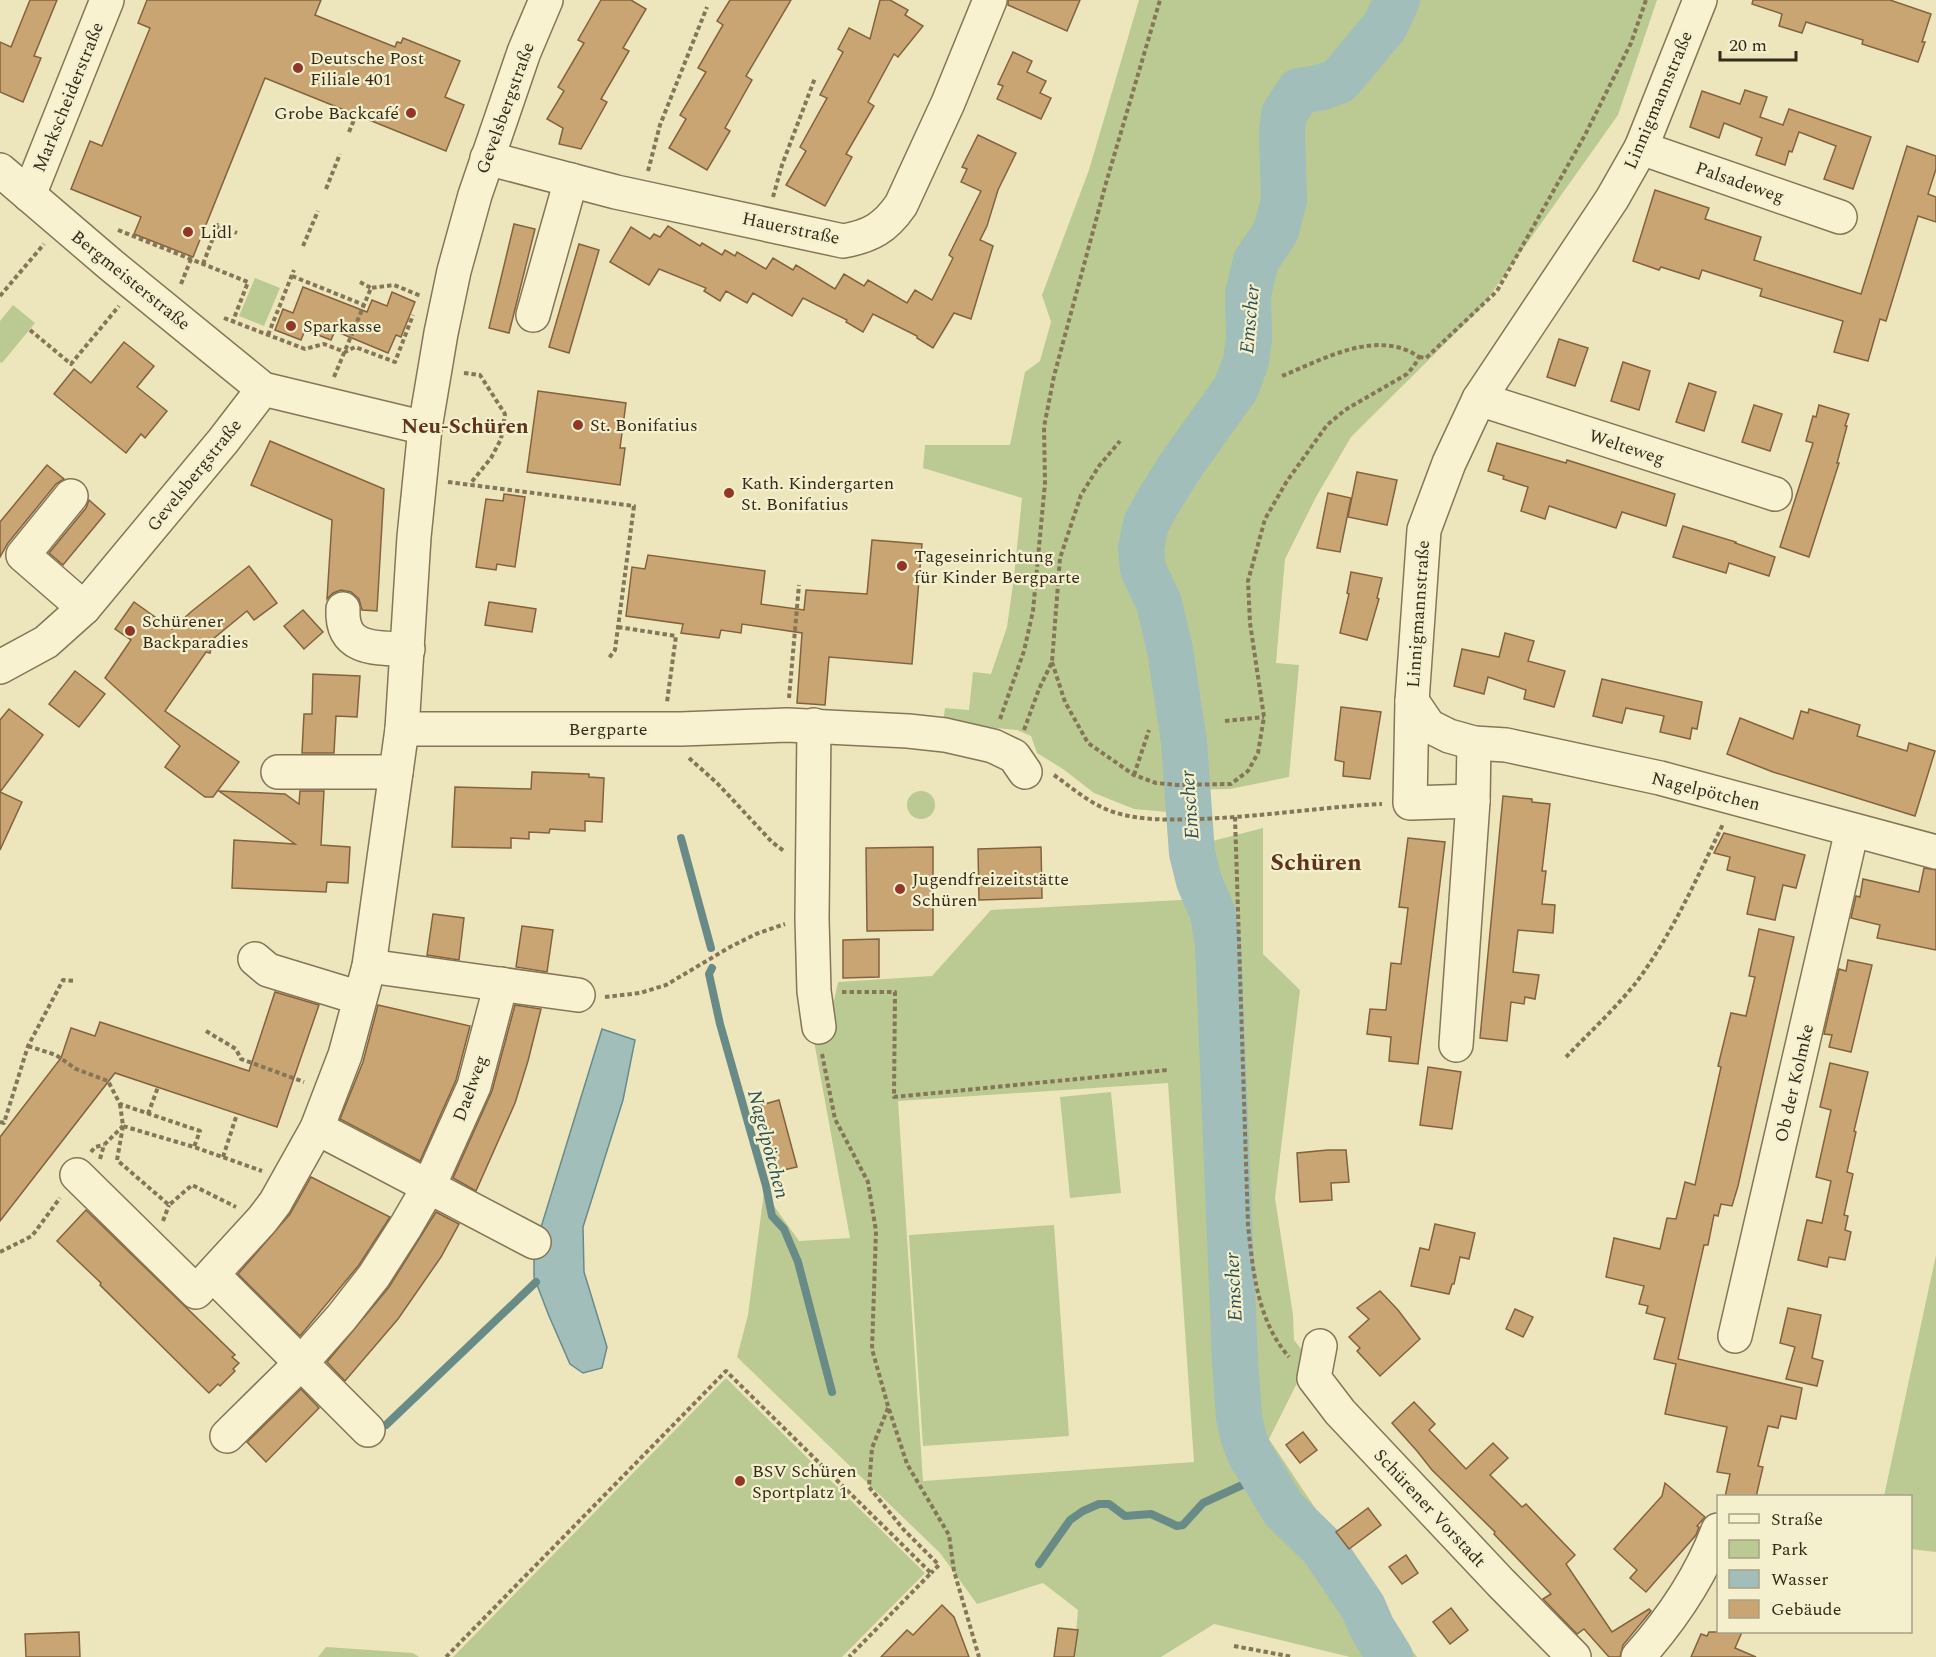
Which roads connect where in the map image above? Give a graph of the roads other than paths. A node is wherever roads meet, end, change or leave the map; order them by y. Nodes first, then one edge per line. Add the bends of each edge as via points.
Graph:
1 (107, 0) edge
2 (546, 0) edge
3 (990, 0) edge
4 (1700, 0) edge
5 (1641, 148) junction
6 (487, 158) junction
7 (0, 170) edge
8 (571, 180) junction
9 (29, 195) junction
10 (1840, 217) dead end
11 (533, 315) dead end
12 (263, 389) junction
13 (1479, 399) junction
14 (425, 428) junction
15 (1775, 494) dead end
16 (71, 496) dead end
17 (84, 608) junction
18 (343, 609) dead end
19 (408, 649) junction
20 (0, 667) edge
21 (1412, 701) junction
22 (801, 725) junction
23 (402, 729) junction
24 (1474, 744) junction
25 (1014, 752) road end
26 (278, 772) dead end
27 (396, 772) junction
28 (1473, 801) junction
29 (1852, 830) junction
30 (1936, 852) edge
31 (255, 959) dead end
32 (369, 966) junction
33 (501, 984) junction
34 (578, 995) road end
35 (360, 998) junction
36 (819, 1027) road end
37 (1456, 1046) dead end
38 (317, 1128) junction
39 (77, 1175) road end
40 (428, 1188) junction
41 (534, 1242) dead end
42 (213, 1275) junction
43 (1736, 1336) dead end
44 (302, 1362) junction
45 (1317, 1362) road end
46 (368, 1430) dead end
47 (226, 1436) dead end
48 (1717, 1534) edge
49 (1574, 1657) edge
50 (1638, 1657) edge

1 - 9 street, Markscheiderstraße
2 - 6 street, Gevelsbergstraße
3 - 8 street, Hauerstraße via 901,205 891,220 864,237 843,241
4 - 5 street, Linnigmannstraße
5 - 10 street, Palsadeweg
5 - 13 street, Linnigmannstraße via 1612,199
6 - 8 street, Hauerstraße
6 - 14 street, Gevelsbergstraße via 454,271
7 - 9 street, Bergmeisterstraße
8 - 11 street
9 - 12 street, Bergmeisterstraße
12 - 14 street
12 - 17 street, Gevelsbergstraße
13 - 15 street, Welteweg
13 - 21 street, Linnigmannstraße via 1424,530
14 - 19 street, Gevelsbergstraße
16 - 17 street via 23,555
17 - 20 street, Gevelsbergstraße via 46,642
18 - 19 street via 346,628 354,641 367,647
19 - 23 street, Gevelsbergstraße
21 - 24 street, Linnigmannstraße via 1428,726
21 - 28 street via 1410,803
22 - 23 street, Bergparte
22 - 25 street, Bergparte via 945,735
22 - 36 street via 814,866 814,991
23 - 27 street, Gevelsbergstraße
24 - 28 street
24 - 29 street, Nagelpötchen via 1506,745 1660,778
26 - 27 street
27 - 32 street
28 - 37 street
29 - 30 street, Nagelpötchen
29 - 43 street, Ob der Kolmke
31 - 35 street via 268,970
32 - 33 street
32 - 35 street
33 - 34 street
33 - 40 street, Daelweg via 474,1086
35 - 38 street via 345,1055
38 - 40 street
38 - 42 street via 275,1203
39 - 42 street via 196,1292
40 - 41 street
40 - 44 street, Daelweg via 374,1276
42 - 44 street
44 - 46 street
44 - 47 street, Daelweg
45 - 49 street, Schürener Vorstadt via 1340,1412
48 - 50 street via 1698,1577

